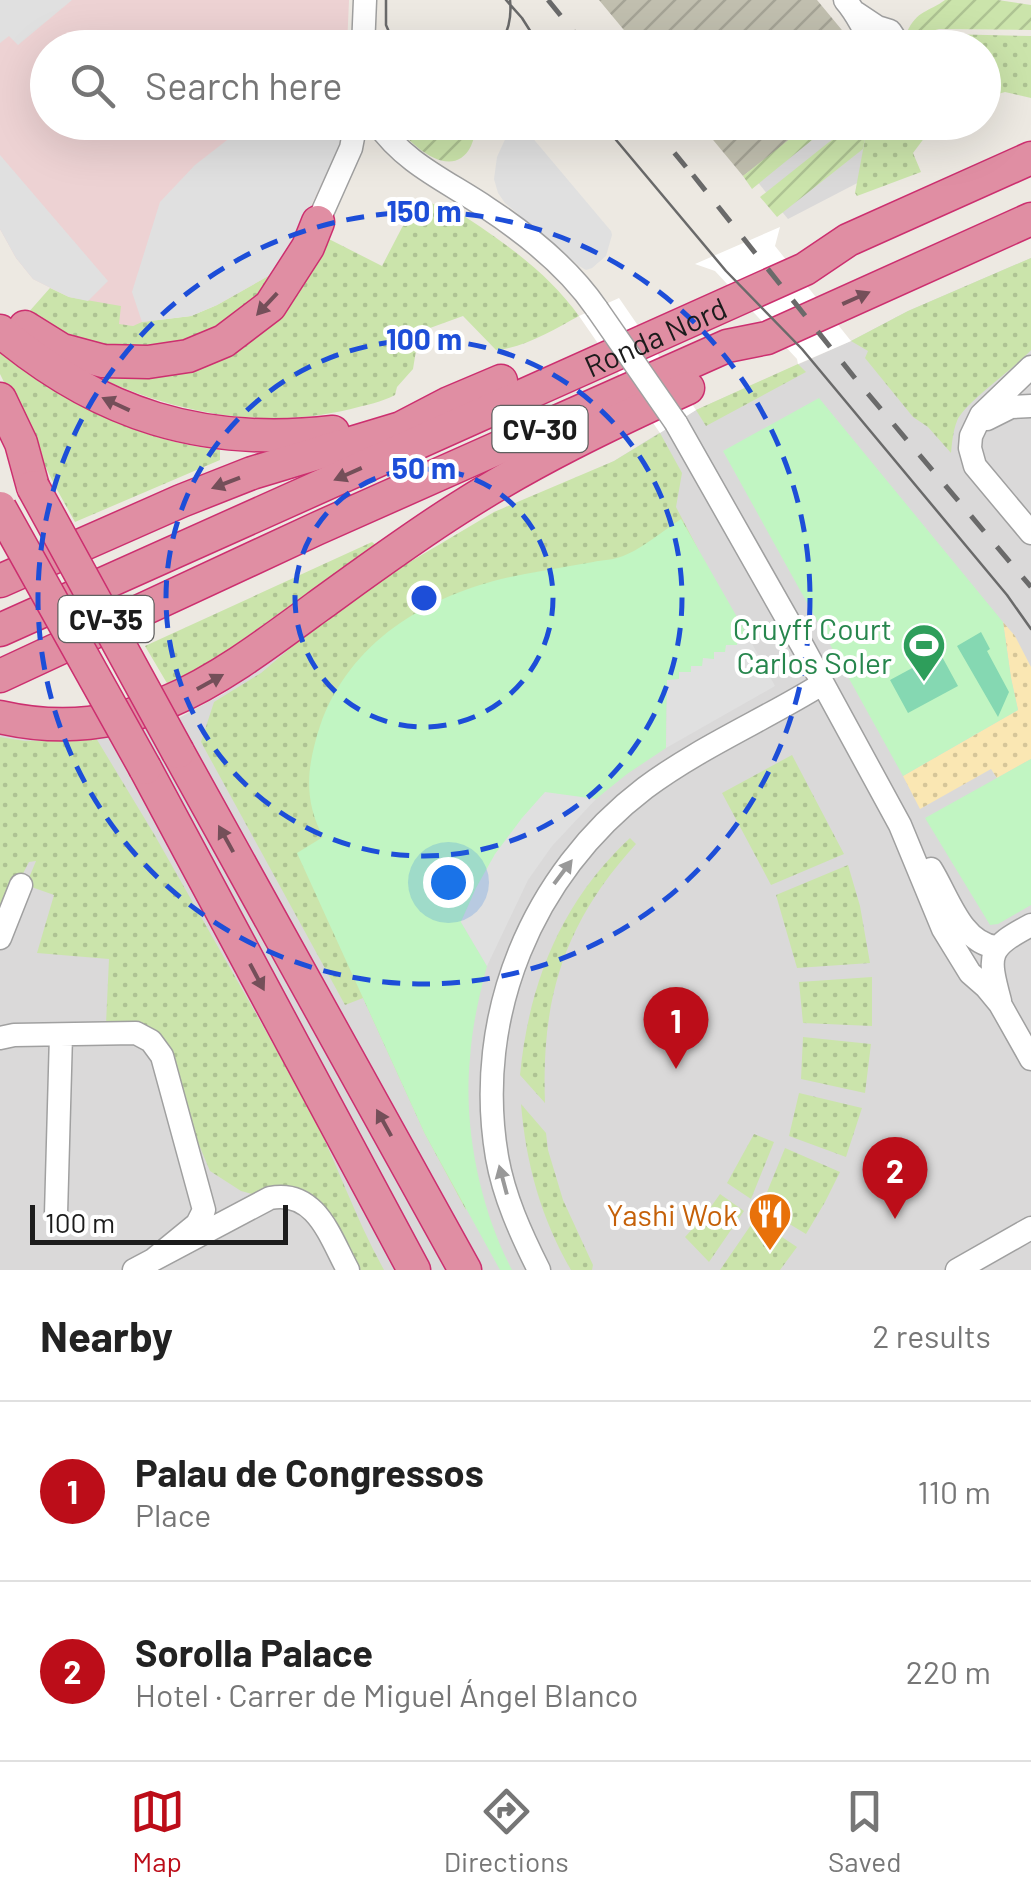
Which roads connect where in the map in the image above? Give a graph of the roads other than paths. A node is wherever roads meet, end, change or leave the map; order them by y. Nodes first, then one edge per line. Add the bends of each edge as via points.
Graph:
1 (365, 0) edge
2 (850, 6) edge
3 (364, 30) edge
4 (862, 30) edge
5 (890, 30) edge
6 (352, 140) edge
7 (390, 140) edge
8 (1031, 158) edge
9 (1031, 219) edge
10 (318, 222) joint
11 (848, 240) junction
12 (0, 308) edge
13 (0, 330) edge
14 (767, 338) junction
15 (1031, 367) edge
16 (0, 398) edge
17 (449, 403) junction
18 (1031, 406) edge
19 (0, 428) edge
20 (971, 436) junction
21 (33, 486) junction
22 (0, 508) edge
23 (1031, 533) edge
24 (0, 582) edge
25 (0, 630) edge
26 (0, 676) edge
27 (822, 684) junction
28 (0, 717) edge
29 (900, 825) junction
30 (21, 886) dead end
31 (1031, 925) edge
32 (0, 938) edge
33 (996, 947) junction
34 (1000, 1004) junction
35 (61, 1034) junction
36 (0, 1038) edge
37 (1031, 1059) edge
38 (56, 1214) dead end
39 (1026, 1233) edge
40 (143, 1265) edge
41 (348, 1270) edge
42 (414, 1270) edge
43 (464, 1270) edge
44 (540, 1270) edge
45 (958, 1270) edge

1 - 3 street
2 - 4 street
2 - 5 street
6 - 10 street
7 - 27 street, bridge via 530,240 597,309 676,423
8 - 11 highway, Ronda Nord / CV-30
14 -> 9 highway, Ronda Nord / CV-30
10 -> 12 highway via 270,306 224,341 188,356 104,361 62,350
11 - 17 highway via 795,254
11 -> 25 highway, Ronda Nord / CV-30 via 805,269
17 -> 13 highway via 289,438 214,433 141,415 83,389
14 - 26 highway, Ronda Nord / CV-30 via 727,346
28 -> 14 highway via 94,722 141,714 183,697 462,506 605,426 735,367
15 - 20 street via 989,404
16 - 21 highway
17 -> 24 highway via 401,428 181,500
18 - 20 street via 994,414
19 - 21 highway, CV-35
20 - 23 street via 975,466
43 -> 21 highway, CV-35, bridge
22 -> 42 highway, CV-35, bridge
27 - 29 street
44 -> 27 street via 505,1188 491,1086 505,989 531,925 590,838 646,788
29 - 33 street via 964,927 984,946
29 - 34 street via 943,929 970,974
30 - 32 street
31 - 33 street
33 - 34 street via 992,967
34 - 37 street
35 - 36 street
35 - 38 street
35 - 40 street via 125,1032 158,1048 203,1203 197,1224
39 - 45 street
40 - 41 street via 281,1196 318,1214

